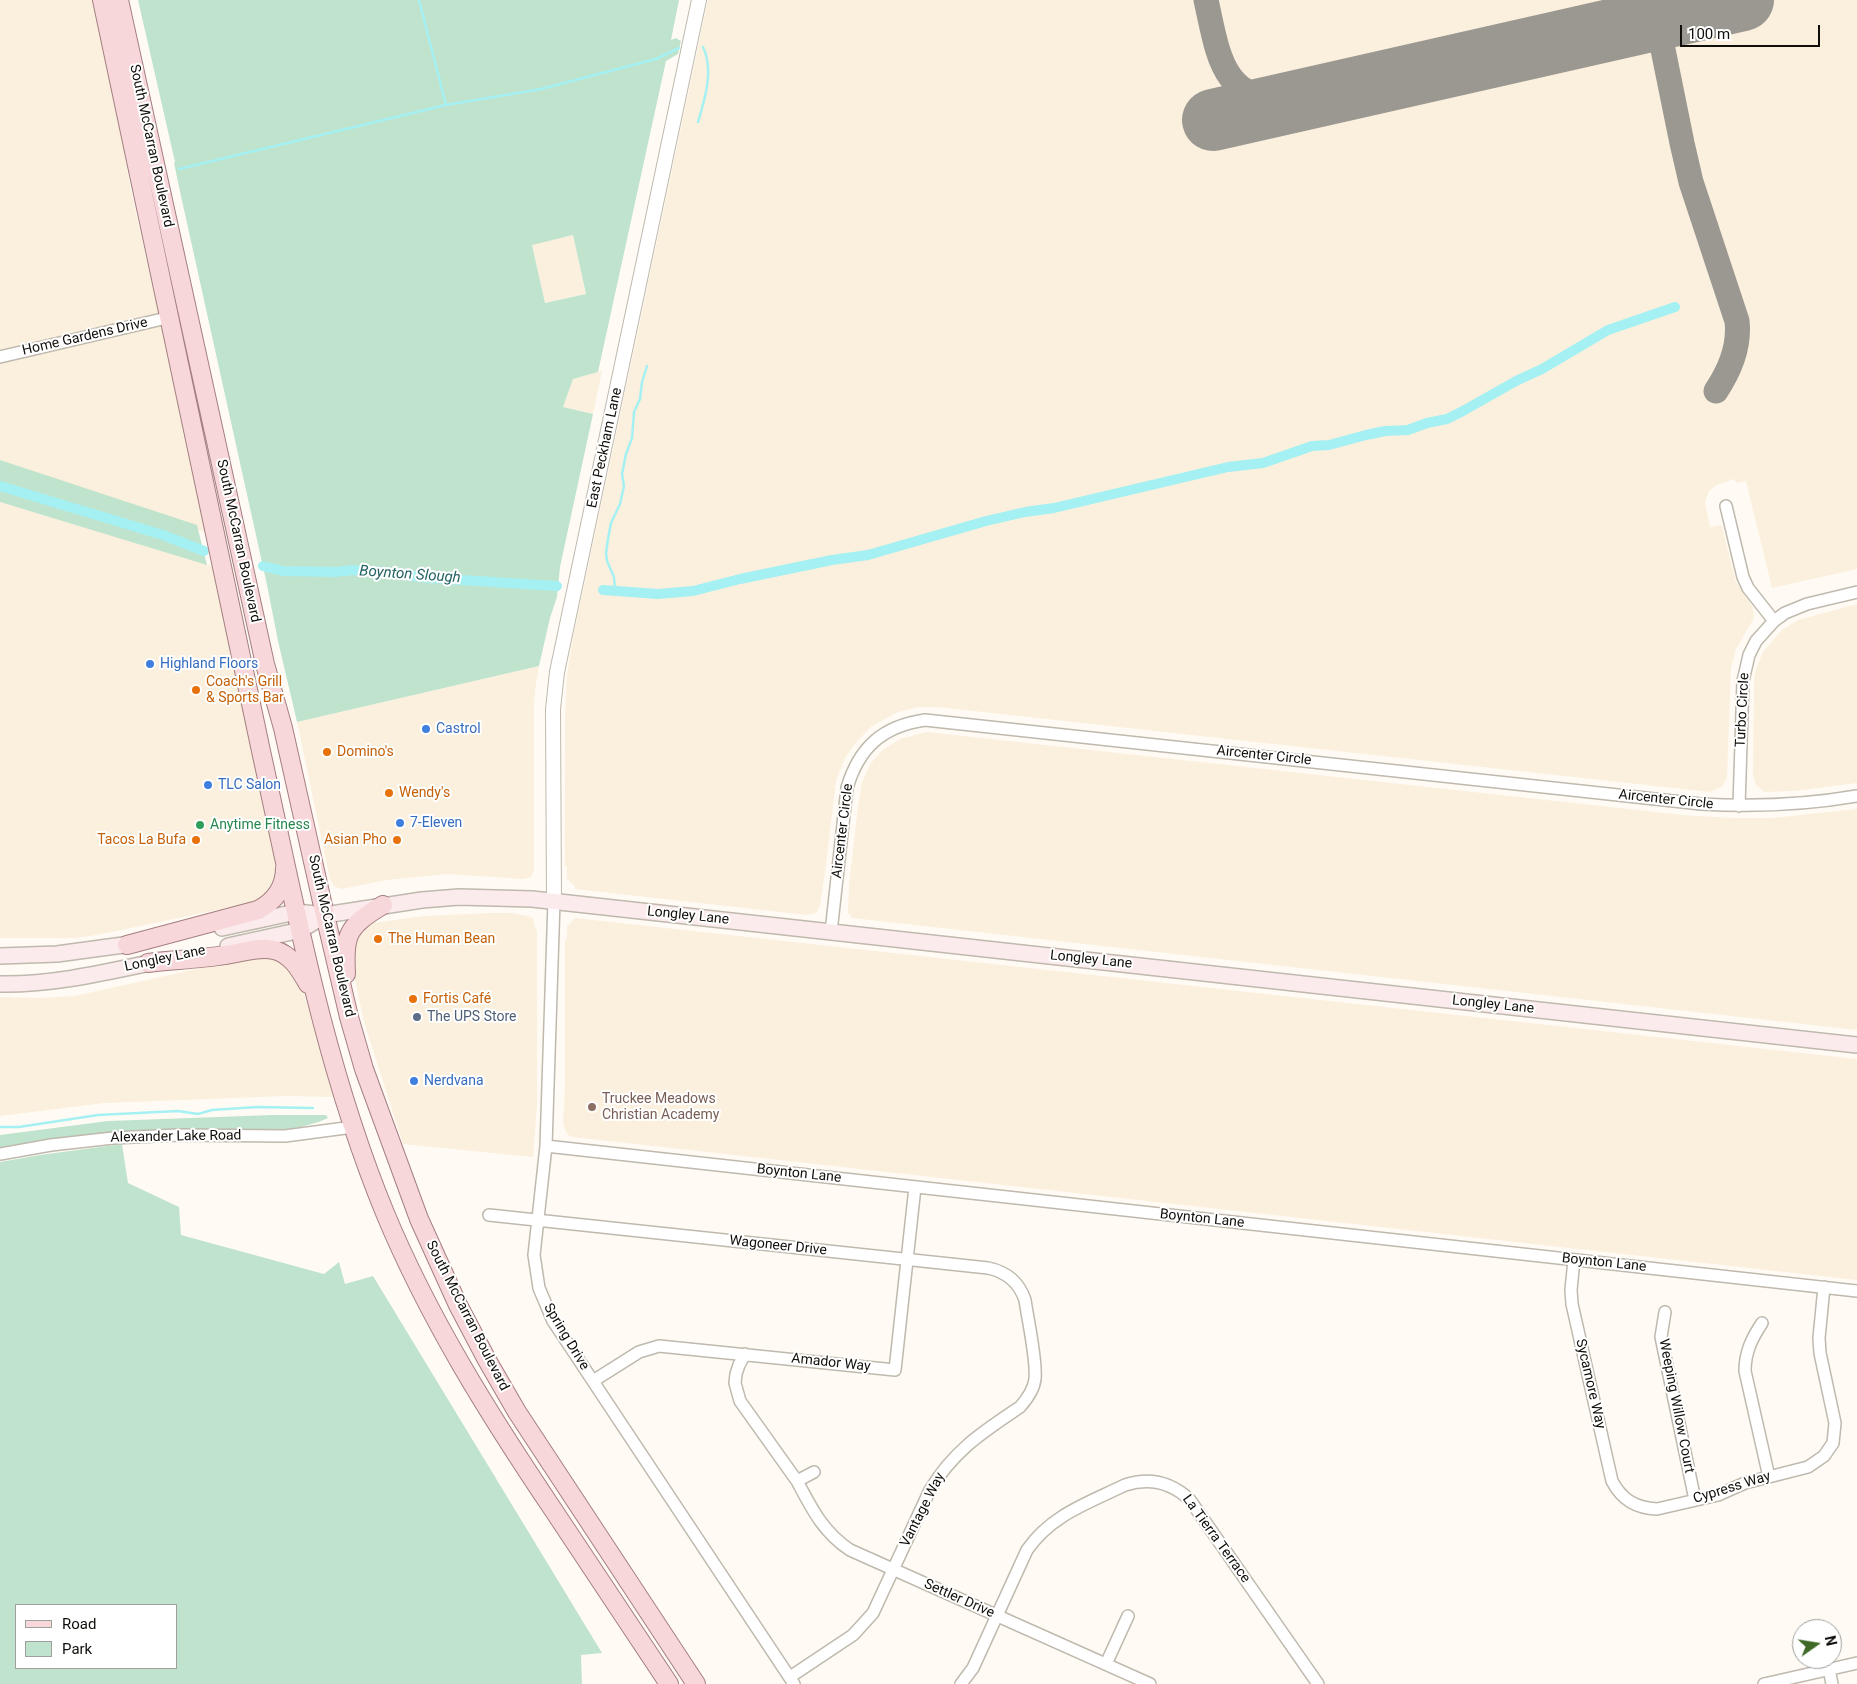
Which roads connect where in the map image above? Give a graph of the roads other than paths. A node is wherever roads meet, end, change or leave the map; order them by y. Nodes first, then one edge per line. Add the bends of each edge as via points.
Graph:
1 (102, 0) edge
2 (119, 0) edge
3 (699, 0) edge
4 (171, 318) junction
5 (0, 357) edge
6 (225, 482) junction
7 (1726, 506) dead end
8 (1857, 592) edge
9 (1774, 621) junction
10 (1857, 796) edge
11 (1739, 806) junction
12 (284, 857) junction
13 (554, 901) junction
14 (383, 905) junction
15 (296, 912) junction
16 (325, 915) junction
17 (301, 930) junction
18 (831, 932) junction
19 (127, 945) junction
20 (57, 954) junction
21 (0, 956) edge
22 (148, 963) junction
23 (0, 964) edge
24 (0, 984) edge
25 (320, 1013) junction
26 (349, 1017) junction
27 (1857, 1045) edge
28 (353, 1127) junction
29 (546, 1146) junction
30 (0, 1154) edge
31 (915, 1187) junction
32 (489, 1216) dead end
33 (538, 1221) junction
34 (907, 1259) junction
35 (1574, 1260) junction
36 (1014, 1280) joint
37 (1824, 1287) junction
38 (1857, 1291) edge
39 (1665, 1312) dead end
40 (1762, 1323) dead end
41 (745, 1354) junction
42 (593, 1382) junction
43 (814, 1472) dead end
44 (1769, 1477) junction
45 (797, 1481) junction
46 (1696, 1500) junction
47 (1629, 1502) joint
48 (894, 1570) junction
49 (997, 1616) junction
50 (1128, 1616) dead end
51 (1857, 1663) edge
52 (1106, 1664) junction
53 (1829, 1670) junction
54 (792, 1680) edge
55 (669, 1684) edge
56 (696, 1684) edge
57 (961, 1684) edge
58 (1150, 1684) edge
59 (1318, 1684) edge
60 (1764, 1684) edge
61 (1832, 1684) edge

1 - 4 main road, South McCarran Boulevard
2 - 6 main road, South McCarran Boulevard
3 - 13 street, East Peckham Lane via 555,686
4 - 5 street, Home Gardens Drive
4 - 6 main road via 184,334 205,430
4 - 12 main road, South McCarran Boulevard
6 - 16 main road, South McCarran Boulevard
7 - 9 street via 1743,577
8 - 9 street, Turbo Circle via 1797,608
9 - 11 street, Turbo Circle via 1756,641 1745,668
10 - 11 street, Aircenter Circle via 1808,803
11 - 18 street, Aircenter Circle via 925,720 910,722 884,733 864,751 851,775
12 - 15 main road, South McCarran Boulevard
12 - 19 main road via 284,881 266,906 248,914
13 - 14 main road, Longley Lane via 459,897
13 - 18 main road, Longley Lane
13 - 29 street, Spring Drive
14 - 16 main road, Longley Lane
14 - 26 main road via 361,918 346,940
15 - 16 main road, Longley Lane
15 - 17 main road, South McCarran Boulevard
15 - 19 main road, Longley Lane
16 - 17 main road, Longley Lane
16 - 26 main road, South McCarran Boulevard
17 - 22 main road, Longley Lane
17 - 25 main road, South McCarran Boulevard
18 - 27 main road, Longley Lane
19 - 20 main road, Longley Lane
20 - 21 main road, Longley Lane
20 - 23 main road
22 - 24 main road, Longley Lane via 81,976
22 - 25 main road via 259,949 274,950 297,965
25 - 28 main road, South McCarran Boulevard
26 - 56 main road, South McCarran Boulevard via 364,1069 418,1219 478,1344 516,1412
28 - 30 street, Alexander Lake Road via 285,1136 113,1138
28 - 55 main road, South McCarran Boulevard via 385,1213 438,1325 485,1407
29 - 31 street, Boynton Lane
29 - 33 street, Spring Drive
31 - 34 street, Amador Way
31 - 35 street, Boynton Lane
32 - 33 street, Wagoneer Drive
33 - 34 street, Wagoneer Drive
33 - 42 street, Spring Drive via 534,1255 539,1288 553,1321
34 - 36 street, Wagoneer Drive via 988,1268
34 - 41 street, Amador Way via 895,1370
35 - 37 street, Boynton Lane
35 - 47 street, Sycamore Way via 1572,1304 1612,1481
36 - 48 street, Vantage Way via 1025,1300 1035,1369 1032,1389 1020,1406 950,1460 930,1490
37 - 38 street, Boynton Lane
37 - 44 street, Cypress Way via 1820,1353 1835,1434 1829,1449 1816,1463
39 - 46 street, Weeping Willow Court via 1661,1336
40 - 44 street via 1751,1340 1745,1371
41 - 42 street, Amador Way via 668,1346 649,1348
41 - 45 street, Settler Drive via 736,1374 740,1402
42 - 54 street, Spring Drive
43 - 45 street
44 - 46 street, Cypress Way
45 - 48 street, Settler Drive via 820,1523 838,1542
46 - 47 street, Cypress Way via 1657,1509 1646,1509
48 - 49 street, Settler Drive
48 - 54 street, Vantage Way via 880,1600 864,1623
49 - 52 street, Settler Drive
49 - 57 street, La Tierra Terrace via 974,1668
49 - 59 street, La Tierra Terrace via 1027,1550 1057,1518 1125,1485 1149,1480 1161,1482 1173,1486 1190,1500
50 - 52 street
51 - 53 street
52 - 58 street, Settler Drive
53 - 60 street
53 - 61 street

